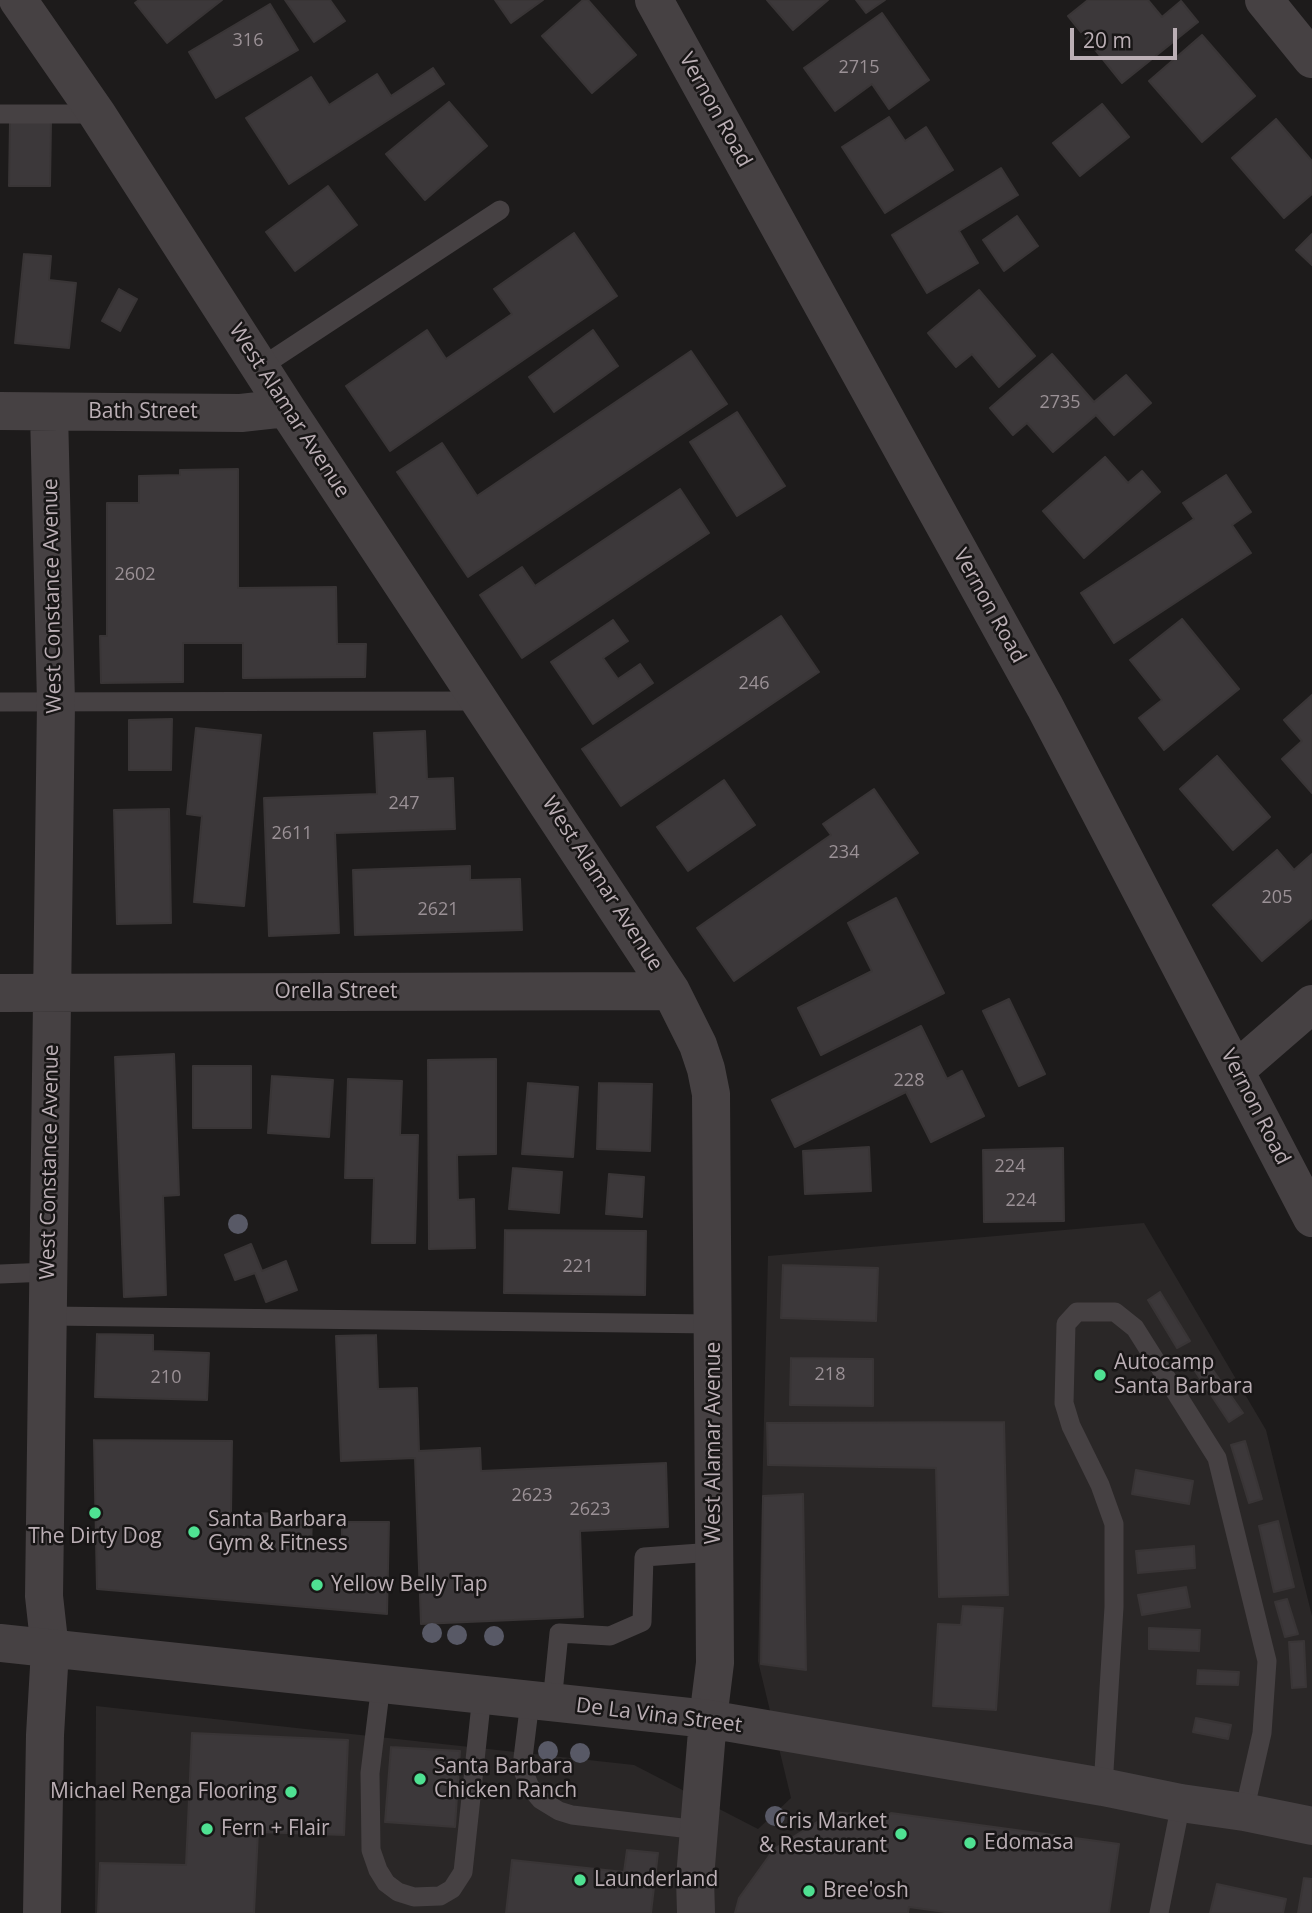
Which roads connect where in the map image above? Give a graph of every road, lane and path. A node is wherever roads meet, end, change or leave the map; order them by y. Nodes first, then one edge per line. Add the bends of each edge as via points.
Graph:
1 (19, 0) edge
2 (654, 0) edge
3 (1264, 0) edge
4 (1312, 59) edge
5 (0, 114) edge
6 (97, 114) junction
7 (500, 210) dead end
8 (261, 367) junction
9 (286, 408) junction
10 (0, 411) edge
11 (49, 412) junction
12 (482, 701) junction
13 (0, 702) edge
14 (56, 703) junction
15 (671, 990) junction
16 (0, 993) edge
17 (53, 994) junction
18 (1312, 1004) edge
19 (1236, 1070) junction
20 (1312, 1219) edge
21 (48, 1272) junction
22 (0, 1274) edge
23 (48, 1316) junction
24 (713, 1324) junction
25 (714, 1552) junction
26 (0, 1643) edge
27 (50, 1650) junction
28 (381, 1684) junction
29 (482, 1695) junction
30 (541, 1702) junction
31 (708, 1719) junction
32 (1103, 1787) junction
33 (1181, 1804) junction
34 (1244, 1812) junction
35 (1312, 1826) edge
36 (699, 1830) junction
37 (42, 1913) edge
38 (696, 1913) edge
39 (1159, 1913) edge

1 - 6 street, West Alamar Avenue
2 - 19 street, Vernon Road via 1032,683
3 - 4 street
5 - 6 lane
6 - 8 street, West Alamar Avenue
7 - 8 lane
8 - 9 street, West Alamar Avenue
9 - 11 street, Bath Street via 241,413
9 - 12 street, West Alamar Avenue
10 - 11 street, Bath Street
11 - 14 street, West Constance Avenue
12 - 14 lane
12 - 15 street, West Alamar Avenue
13 - 14 lane
14 - 17 street, West Constance Avenue
15 - 17 street, Orella Street
15 - 24 street, West Alamar Avenue via 698,1045 711,1094
16 - 17 street, Orella Street
17 - 21 street, West Constance Avenue
18 - 19 street
19 - 20 street, Vernon Road
21 - 22 lane
21 - 23 street, West Constance Avenue
23 - 24 lane
23 - 27 street, West Constance Avenue via 44,1596
24 - 25 street, West Alamar Avenue
25 - 30 lane via 644,1557 642,1622 610,1636 559,1633
25 - 31 street, West Alamar Avenue via 715,1663
26 - 27 street, De La Vina Street
27 - 28 street, De La Vina Street
27 - 37 street, West Constance Avenue
28 - 29 street, De La Vina Street
28 - 29 lane via 370,1773 371,1850 386,1883 414,1897 440,1896 452,1889 463,1871
29 - 30 street, De La Vina Street
30 - 31 street, De La Vina Street
30 - 36 lane via 523,1758 530,1787 541,1800 572,1815
31 - 32 street, De La Vina Street
31 - 36 street, West Alamar Avenue
32 - 33 street, De La Vina Street
32 - 34 lane via 1114,1524 1064,1403 1066,1324 1077,1312 1115,1312 1135,1328 1217,1458 1267,1661 1262,1733
33 - 34 street, De La Vina Street
33 - 39 lane
34 - 35 street, De La Vina Street
36 - 38 street, West Alamar Avenue

